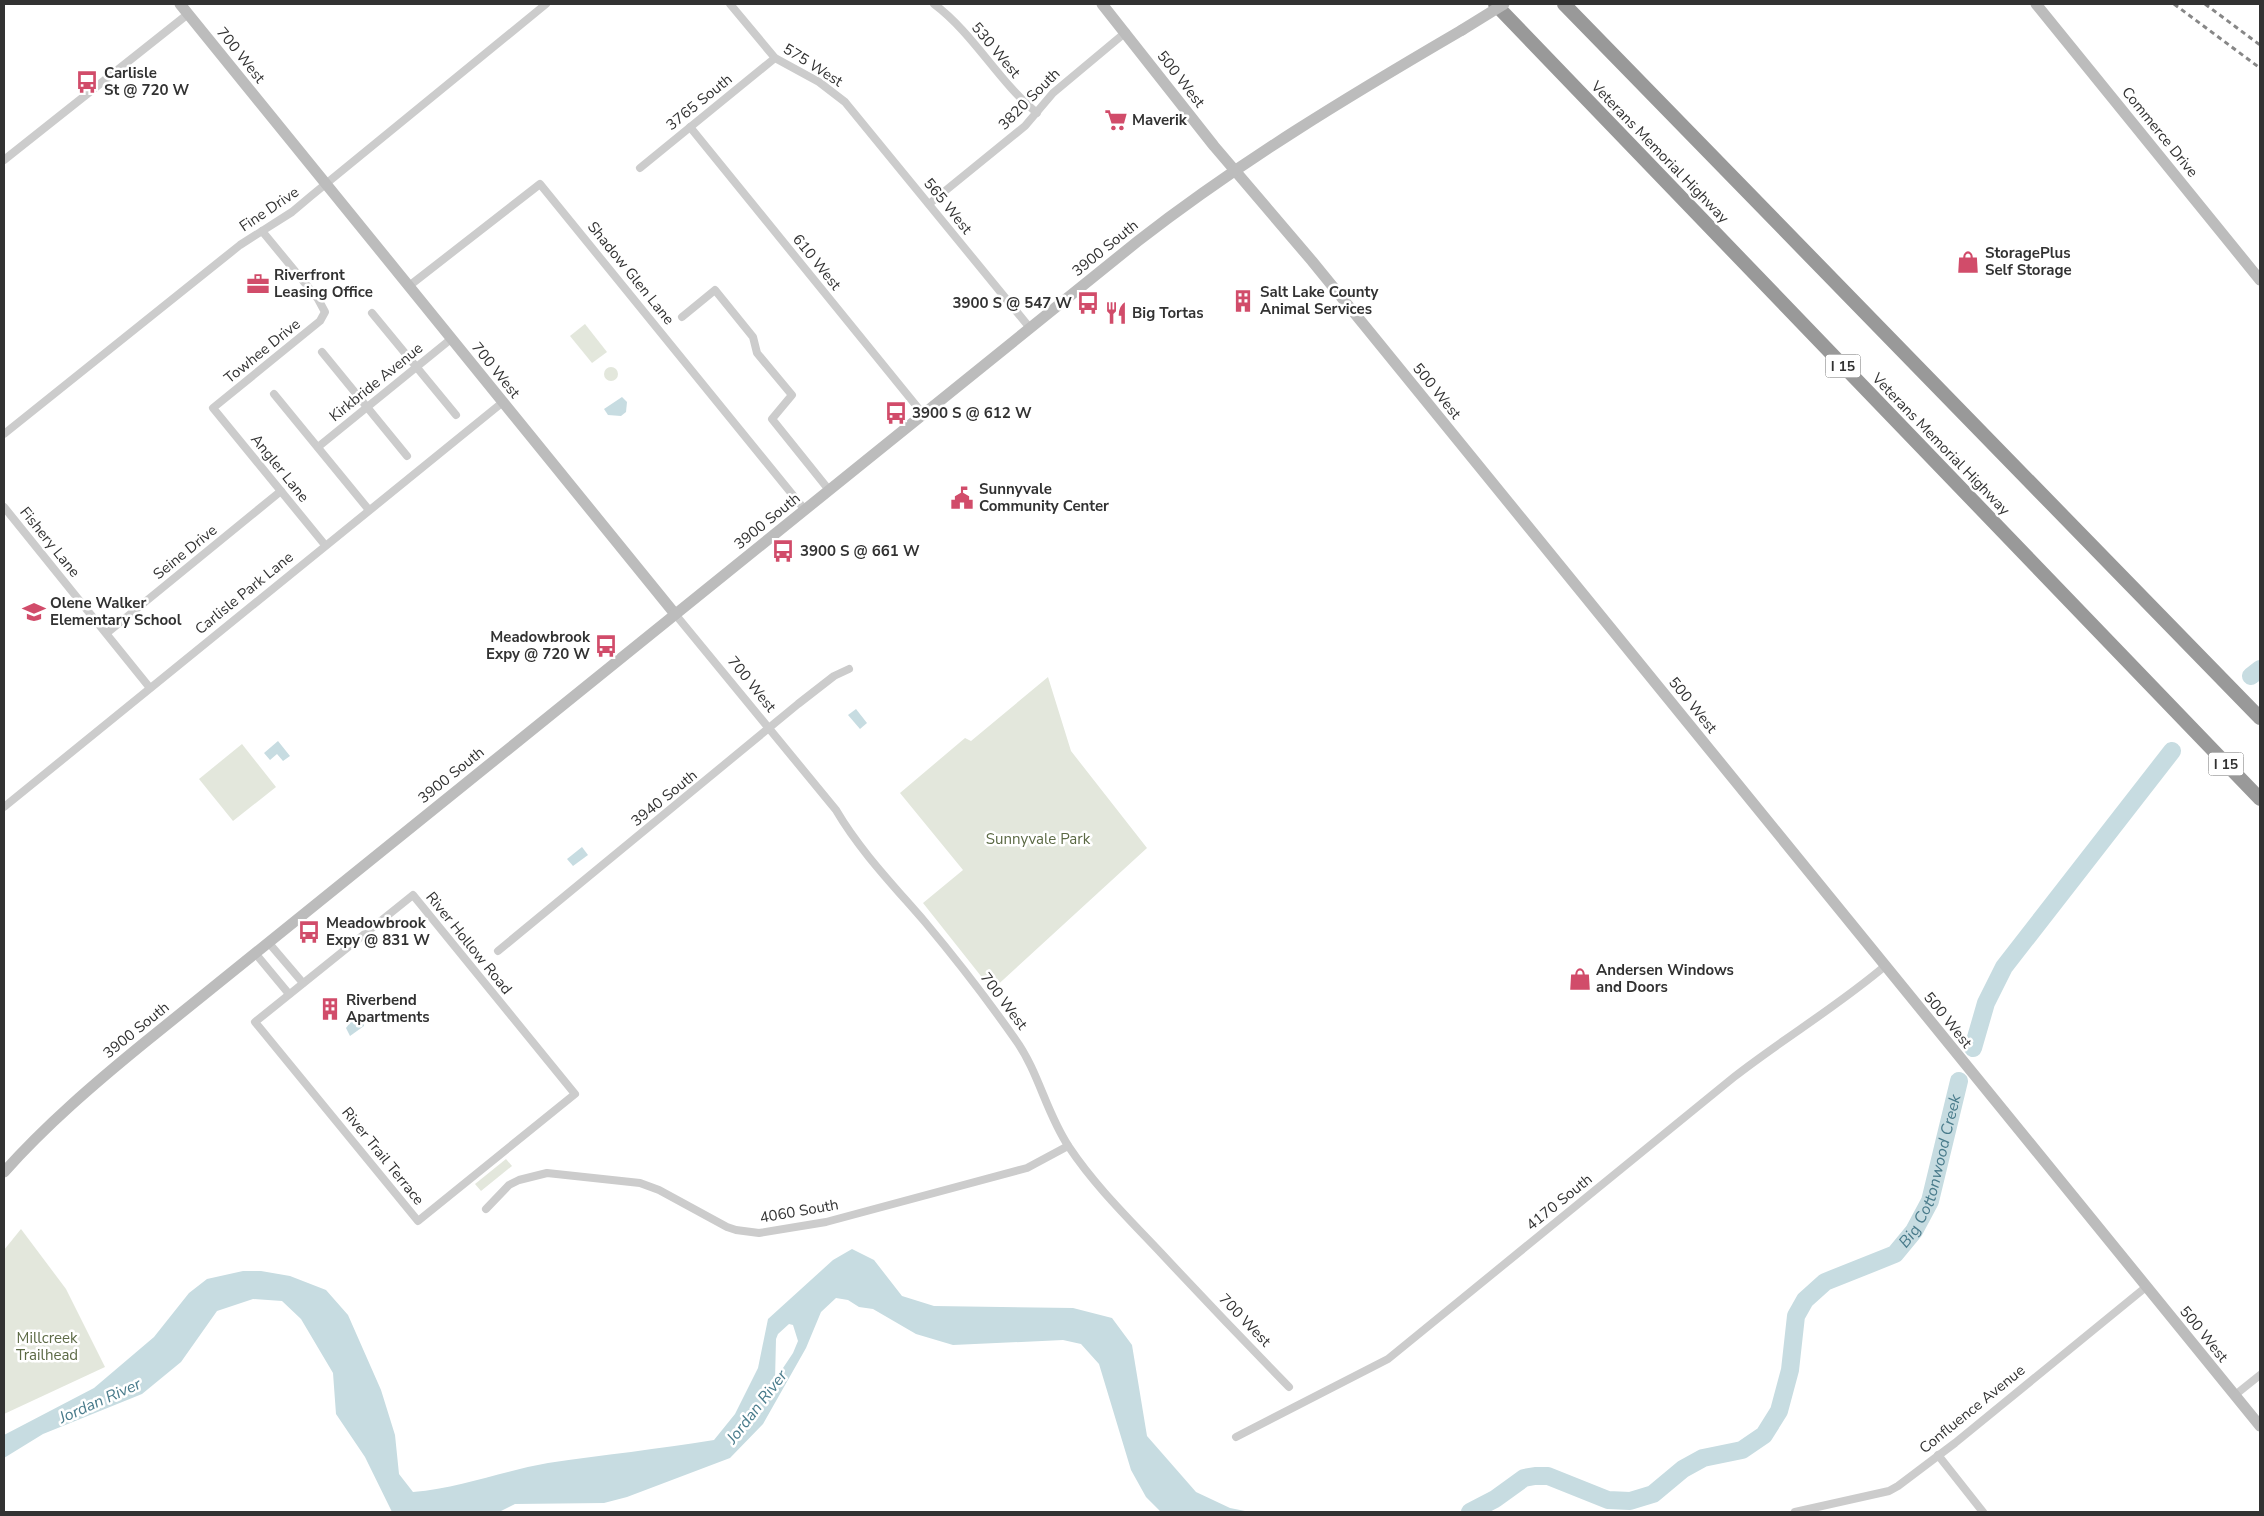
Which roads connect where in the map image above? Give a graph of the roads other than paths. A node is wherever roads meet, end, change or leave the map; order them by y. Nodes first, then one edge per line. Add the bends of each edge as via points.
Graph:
1 (180, 4) edge
2 (546, 4) edge
3 (730, 4) edge
4 (934, 4) edge
5 (1102, 4) edge
6 (1495, 4) edge
7 (1504, 4) edge
8 (1564, 4) edge
9 (2036, 4) edge
10 (188, 14) junction
11 (1126, 32) junction
12 (775, 58) junction
13 (845, 102) joint
14 (1037, 113) junction
15 (690, 127) junction
16 (4, 160) edge
17 (640, 168) dead end
18 (1235, 169) junction
19 (326, 184) junction
20 (929, 204) junction
21 (262, 231) junction
22 (2260, 280) edge
23 (409, 286) junction
24 (372, 313) dead end
25 (682, 317) dead end
26 (1030, 328) junction
27 (451, 338) junction
28 (322, 352) dead end
29 (416, 367) junction
30 (274, 394) dead end
31 (502, 402) junction
32 (367, 407) junction
33 (213, 408) joint
34 (923, 414) junction
35 (456, 415) dead end
36 (4, 434) edge
37 (318, 447) junction
38 (407, 456) dead end
39 (830, 490) junction
40 (281, 491) junction
41 (4, 507) edge
42 (369, 510) junction
43 (805, 510) junction
44 (325, 545) junction
45 (675, 614) junction
46 (106, 634) junction
47 (849, 669) dead end
48 (150, 688) junction
49 (2260, 716) edge
50 (769, 729) junction
51 (2191, 729) junction
52 (2260, 798) edge
53 (4, 807) edge
54 (2260, 809) edge
55 (268, 942) junction
56 (498, 951) dead end
57 (255, 953) junction
58 (1886, 966) junction
59 (303, 983) junction
60 (289, 994) junction
61 (255, 1022) joint
62 (575, 1094) joint
63 (1068, 1146) junction
64 (4, 1172) edge
65 (486, 1209) dead end
66 (2146, 1287) junction
67 (2260, 1375) edge
68 (1289, 1387) dead end
69 (2235, 1395) junction
70 (2260, 1426) edge
71 (1236, 1437) dead end
72 (1938, 1455) junction
73 (1795, 1512) edge
74 (1983, 1512) edge

1 - 10 main road, 700 West
2 - 19 street, Fine Drive
3 - 12 street, 575 West
4 - 14 street, 530 West via 954,20 1014,92
5 - 11 main road, 500 West
6 - 51 highway, Veterans Memorial Highway / I 15
7 - 18 main road, 3900 South, bridge via 1337,103
8 - 49 highway
9 - 22 main road, Commerce Drive
10 - 16 street
10 - 19 main road, 700 West
11 - 14 street, 3820 South via 1052,93
11 - 18 main road, 500 West
12 - 13 street, 575 West via 818,82
12 - 15 street, 3765 South
13 - 20 street, 565 West
14 - 20 street, 3820 South via 1014,136
15 - 17 street, 3765 South
15 - 34 street, 610 West
18 - 26 main road, 3900 South via 1149,232
18 - 58 main road, 500 West
19 - 21 street, Fine Drive
19 - 23 main road, 700 West
20 - 26 street, 565 West
21 - 33 street, Towhee Drive via 326,312 320,321
21 - 36 street, Fine Drive via 182,290
23 - 27 main road, 700 West
23 - 43 street, Shadow Glen Lane via 540,184
24 - 29 street
25 - 39 street via 715,290 753,337 758,353 792,395 772,419
26 - 34 main road, 3900 South
27 - 29 street, Kirkbride Avenue
27 - 31 main road, 700 West
28 - 32 street
29 - 32 street, Kirkbride Avenue
29 - 35 street
30 - 37 street
31 - 42 street, Carlisle Park Lane
31 - 45 main road, 700 West
32 - 37 street, Kirkbride Avenue
32 - 38 street
33 - 40 street, Angler Lane
34 - 39 main road, 3900 South
37 - 42 street
39 - 43 main road, 3900 South
40 - 44 street, Angler Lane
40 - 46 street, Seine Drive
41 - 46 street, Fishery Lane
42 - 44 street, Carlisle Park Lane
43 - 45 main road, 3900 South
44 - 48 street, Carlisle Park Lane
45 - 50 street, 700 West
45 - 55 main road, 3900 South
46 - 48 street, Fishery Lane
47 - 50 street, 3940 South via 834,676
48 - 53 street, Carlisle Park Lane
50 - 56 street, 3940 South
50 - 63 street, 700 West via 1015,1039 1031,1064
51 - 52 highway, Veterans Memorial Highway / I 15
51 - 54 highway
55 - 57 main road, 3900 South
55 - 59 street
57 - 60 street
57 - 64 main road, 3900 South via 75,1100 32,1140
58 - 66 main road, 500 West
58 - 71 street, 4170 South via 1826,1013 1734,1077 1388,1359
59 - 60 street, River Hollow Road
59 - 62 street, River Hollow Road via 413,895
60 - 61 street, River Hollow Road
61 - 62 street, River Trail Terrace via 418,1221
63 - 65 street, 4060 South via 1027,1168 826,1222 759,1233 727,1227 640,1183 590,1176 547,1173 519,1180 501,1192
63 - 68 street, 700 West via 1121,1212
66 - 69 main road, 500 West
66 - 72 street, Confluence Avenue
67 - 69 street
69 - 70 main road, 500 West
72 - 73 street, Confluence Avenue via 1889,1490
72 - 74 street

